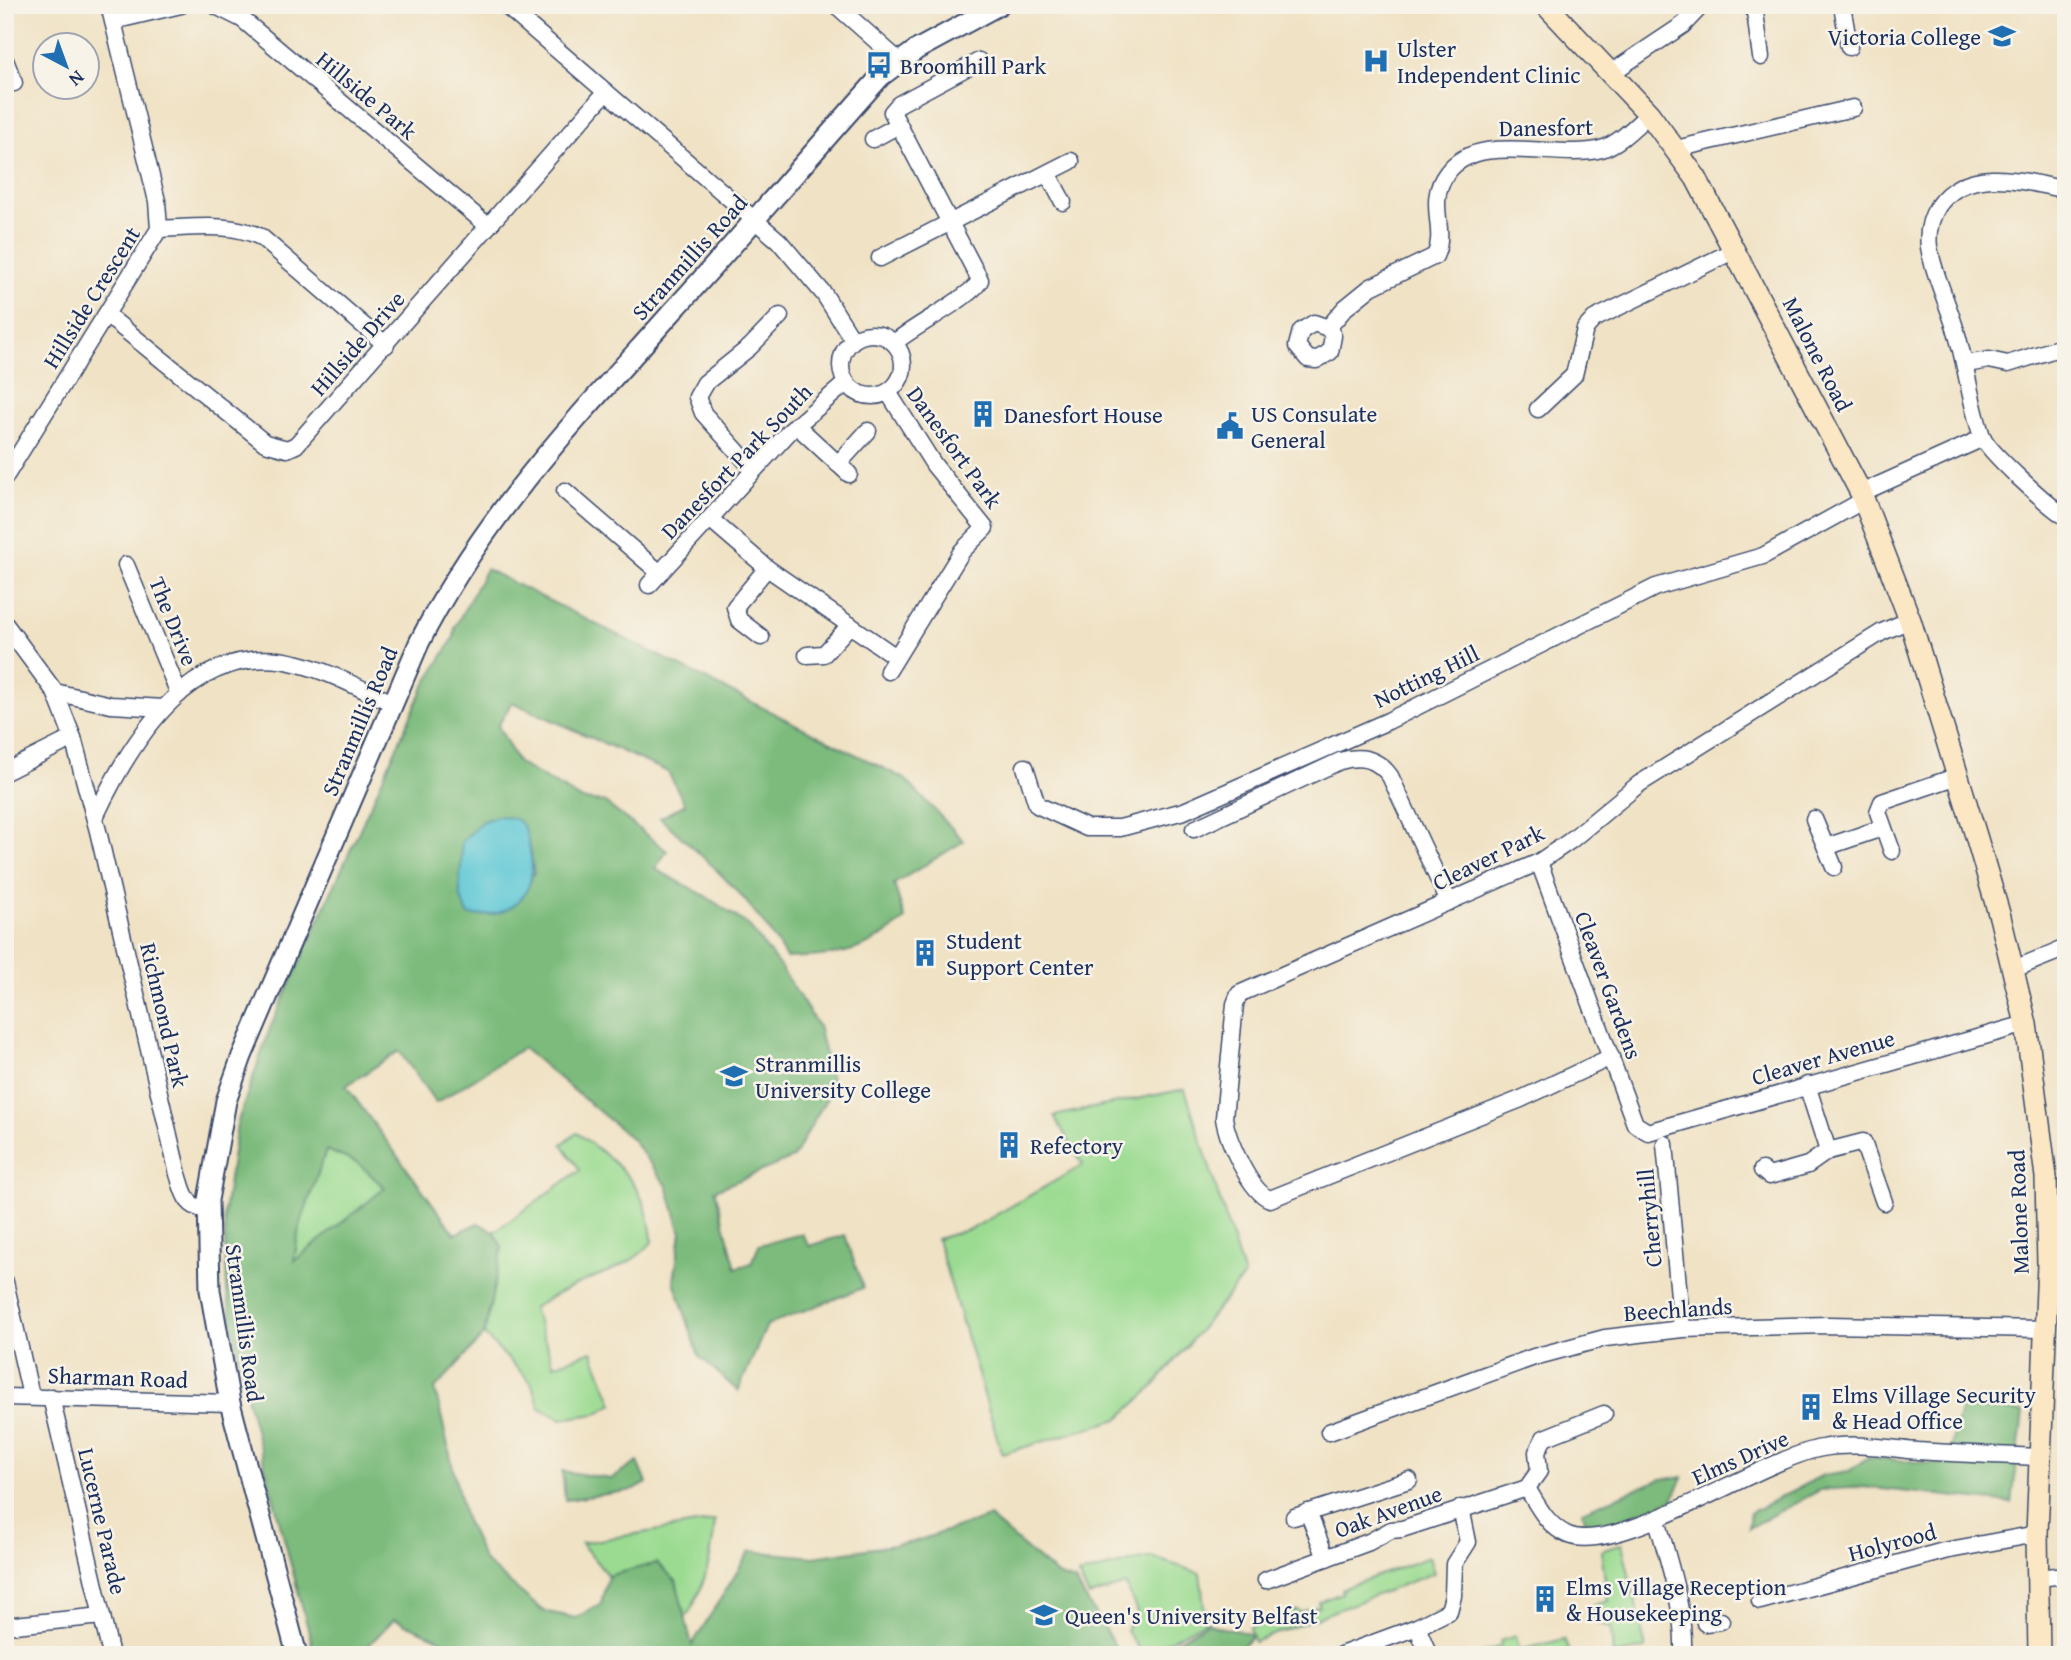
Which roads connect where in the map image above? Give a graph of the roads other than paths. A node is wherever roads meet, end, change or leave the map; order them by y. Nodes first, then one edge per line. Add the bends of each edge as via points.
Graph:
1 (181, 5) edge
2 (214, 5) edge
3 (505, 5) edge
4 (836, 5) edge
5 (1546, 5) edge
6 (1702, 5) edge
7 (1754, 5) edge
8 (1842, 5) edge
9 (990, 7) edge
10 (111, 13) edge
11 (1849, 47) dead end
12 (1761, 57) dead end
13 (5, 60) edge
14 (899, 61) junction
15 (979, 61) dead end
16 (1611, 73) junction
17 (14, 83) dead end
18 (606, 92) junction
19 (1853, 107) dead end
20 (1649, 114) junction
21 (895, 119) junction
22 (873, 139) dead end
23 (1675, 149) junction
24 (1071, 161) dead end
25 (1048, 174) junction
26 (2066, 190) edge
27 (1063, 202) dead end
28 (755, 219) junction
29 (951, 222) junction
30 (488, 226) junction
31 (159, 229) junction
32 (1735, 250) junction
33 (880, 258) dead end
34 (108, 316) junction
35 (780, 316) dead end
36 (1328, 328) dead end
37 (853, 340) junction
38 (894, 343) junction
39 (386, 345) junction
40 (2065, 346) edge
41 (1966, 364) junction
42 (846, 383) junction
43 (888, 392) junction
44 (1538, 409) dead end
45 (796, 425) junction
46 (868, 431) dead end
47 (1983, 438) junction
48 (754, 470) junction
49 (5, 477) edge
50 (565, 491) dead end
51 (1863, 497) junction
52 (2066, 517) edge
53 (710, 519) junction
54 (126, 565) dead end
55 (767, 568) junction
56 (1910, 620) junction
57 (5, 624) edge
58 (850, 625) junction
59 (761, 637) dead end
60 (807, 654) dead end
61 (55, 692) junction
62 (179, 694) junction
63 (393, 702) junction
64 (164, 708) junction
65 (73, 738) junction
66 (1025, 767) dead end
67 (5, 772) edge
68 (1958, 776) junction
69 (95, 817) junction
70 (1814, 819) dead end
71 (1882, 828) junction
72 (1194, 829) dead end
73 (1826, 847) junction
74 (1892, 851) dead end
75 (1539, 862) junction
76 (1834, 867) dead end
77 (1448, 902) junction
78 (2066, 948) edge
79 (2014, 969) junction
80 (2026, 1024) junction
81 (1611, 1057) junction
82 (1807, 1085) junction
83 (1635, 1124) joint
84 (1665, 1144) dead end
85 (1828, 1151) junction
86 (1762, 1170) dead end
87 (1884, 1202) dead end
88 (207, 1210) junction
89 (2057, 1261) edge
90 (5, 1282) edge
91 (1682, 1329) junction
92 (2046, 1329) junction
93 (32, 1396) junction
94 (5, 1397) edge
95 (51, 1397) junction
96 (230, 1403) junction
97 (1604, 1414) dead end
98 (1329, 1432) dead end
99 (2040, 1457) junction
100 (1409, 1480) dead end
101 (1527, 1488) junction
102 (1461, 1508) junction
103 (1657, 1520) junction
104 (2037, 1534) junction
105 (1326, 1558) junction
106 (2066, 1574) edge
107 (2037, 1578) junction
108 (1266, 1580) dead end
109 (1760, 1601) dead end
110 (102, 1616) junction
111 (5, 1626) edge
112 (1417, 1627) junction
113 (111, 1655) edge
114 (297, 1655) edge
115 (1342, 1655) edge
116 (1429, 1655) edge
117 (1683, 1655) edge
118 (2039, 1655) edge

1 - 10 street
2 - 30 street, Hillside Park via 242,19
3 - 18 street
4 - 14 street
5 - 16 main road, Malone Road
6 - 16 street via 1676,30
7 - 12 street
8 - 11 street
9 - 14 street, Stranmillis Road
10 - 31 street, Hillside Crescent via 157,201
13 - 17 street
14 - 28 street, Stranmillis Road
15 - 21 street via 899,104
16 - 20 main road, Malone Road
18 - 28 street
18 - 30 street, Hillside Drive
19 - 23 street
20 - 23 main road, Malone Road
20 - 36 street, Danesfort via 1605,148 1589,152 1497,150 1455,163 1436,195 1439,240 1434,256 1371,287
21 - 22 street
21 - 29 street
23 - 32 main road, Malone Road
24 - 25 street
25 - 27 street
25 - 29 street
26 - 41 street via 2022,180 1973,181 1950,192 1932,216 1929,247
28 - 37 street via 802,265
28 - 63 street, Stranmillis Road via 496,515 439,604
29 - 33 street
29 - 38 street via 978,273 978,287
30 - 39 street, Hillside Drive
31 - 34 street, Hillside Crescent
31 - 39 street via 247,230 261,237
32 - 44 street via 1594,319 1585,329 1574,375
32 - 51 main road, Malone Road
34 - 39 street, Hillside Drive via 265,443 286,449 305,439
34 - 49 street, Hillside Crescent
35 - 48 street via 705,383 696,397 703,413
37 - 38 street via 879,334
37 - 42 street via 842,355
38 - 43 street via 904,368 899,382
40 - 41 street via 2008,364 1989,360
41 - 47 street
42 - 43 street via 861,394
42 - 45 street, Danesfort Park South
43 - 58 street, Danesfort Park via 934,465 985,528 962,551 892,664
45 - 46 street via 844,469
45 - 48 street, Danesfort Park South
47 - 51 street, Notting Hill
47 - 52 street
48 - 53 street, Danesfort Park South
50 - 53 street, Danesfort Park South via 655,579
51 - 56 main road, Malone Road
51 - 66 street, Notting Hill via 1763,556 1656,587 1379,725 1152,822 1087,828 1068,821 1037,805
53 - 55 street
54 - 62 street, The Drive
55 - 58 street
55 - 59 street via 735,607 739,620
56 - 68 main road, Malone Road
56 - 75 street, Cleaver Park via 1882,632 1639,784
57 - 61 street, Richmond Park
58 - 60 street via 824,654
61 - 64 street via 130,707
61 - 65 street, Richmond Park
62 - 63 street via 225,667 279,660 316,669
62 - 64 street
63 - 88 street, Stranmillis Road via 242,1056 226,1101
64 - 69 street via 125,756
65 - 67 street
65 - 69 street, Richmond Park
68 - 71 street via 1882,802 1878,812
68 - 79 main road, Malone Road
69 - 88 street, Richmond Park via 178,1174 187,1201
70 - 73 street
71 - 73 street
71 - 74 street
72 - 77 street via 1340,761 1363,758 1383,767 1390,776
73 - 76 street
75 - 77 street, Cleaver Park
75 - 81 street, Cleaver Gardens
77 - 81 street, Cleaver Park via 1239,994 1224,1118 1255,1189 1270,1199 1280,1196 1521,1099
78 - 79 street
79 - 80 main road, Malone Road
80 - 82 street, Cleaver Avenue
80 - 89 main road, Malone Road
81 - 83 street, Cleaver Gardens
82 - 83 street, Cleaver Avenue via 1648,1132
82 - 85 street
84 - 91 street, Cherryhill
85 - 86 street via 1808,1165 1769,1176
85 - 87 street via 1863,1142
88 - 96 street, Stranmillis Road via 210,1290
89 - 92 main road, Malone Road
90 - 93 street
91 - 92 street, Beechlands via 1828,1325
91 - 98 street, Beechlands via 1567,1346
92 - 99 main road, Malone Road
93 - 94 street, Sharman Road
93 - 95 street, Sharman Road
95 - 96 street, Sharman Road
95 - 110 street, Lucerne Parade
96 - 114 street, Stranmillis Road
97 - 101 street via 1544,1438 1537,1452 1539,1471
99 - 103 street, Elms Drive via 1860,1446 1822,1448 1762,1469
99 - 104 main road, Malone Road
100 - 105 street via 1301,1514
101 - 102 street, Oak Avenue
101 - 103 street, Elms Drive via 1553,1526 1571,1536 1595,1536
102 - 105 street, Oak Avenue via 1391,1530
102 - 112 street via 1469,1538 1454,1564 1452,1604 1443,1616
103 - 117 street via 1699,1623
104 - 107 main road, Malone Road
104 - 109 street, Holyrood via 1944,1551
105 - 108 street, Oak Avenue
106 - 107 street
107 - 118 main road, Malone Road
110 - 111 street
110 - 113 street, Lucerne Parade
112 - 115 street
112 - 116 street

